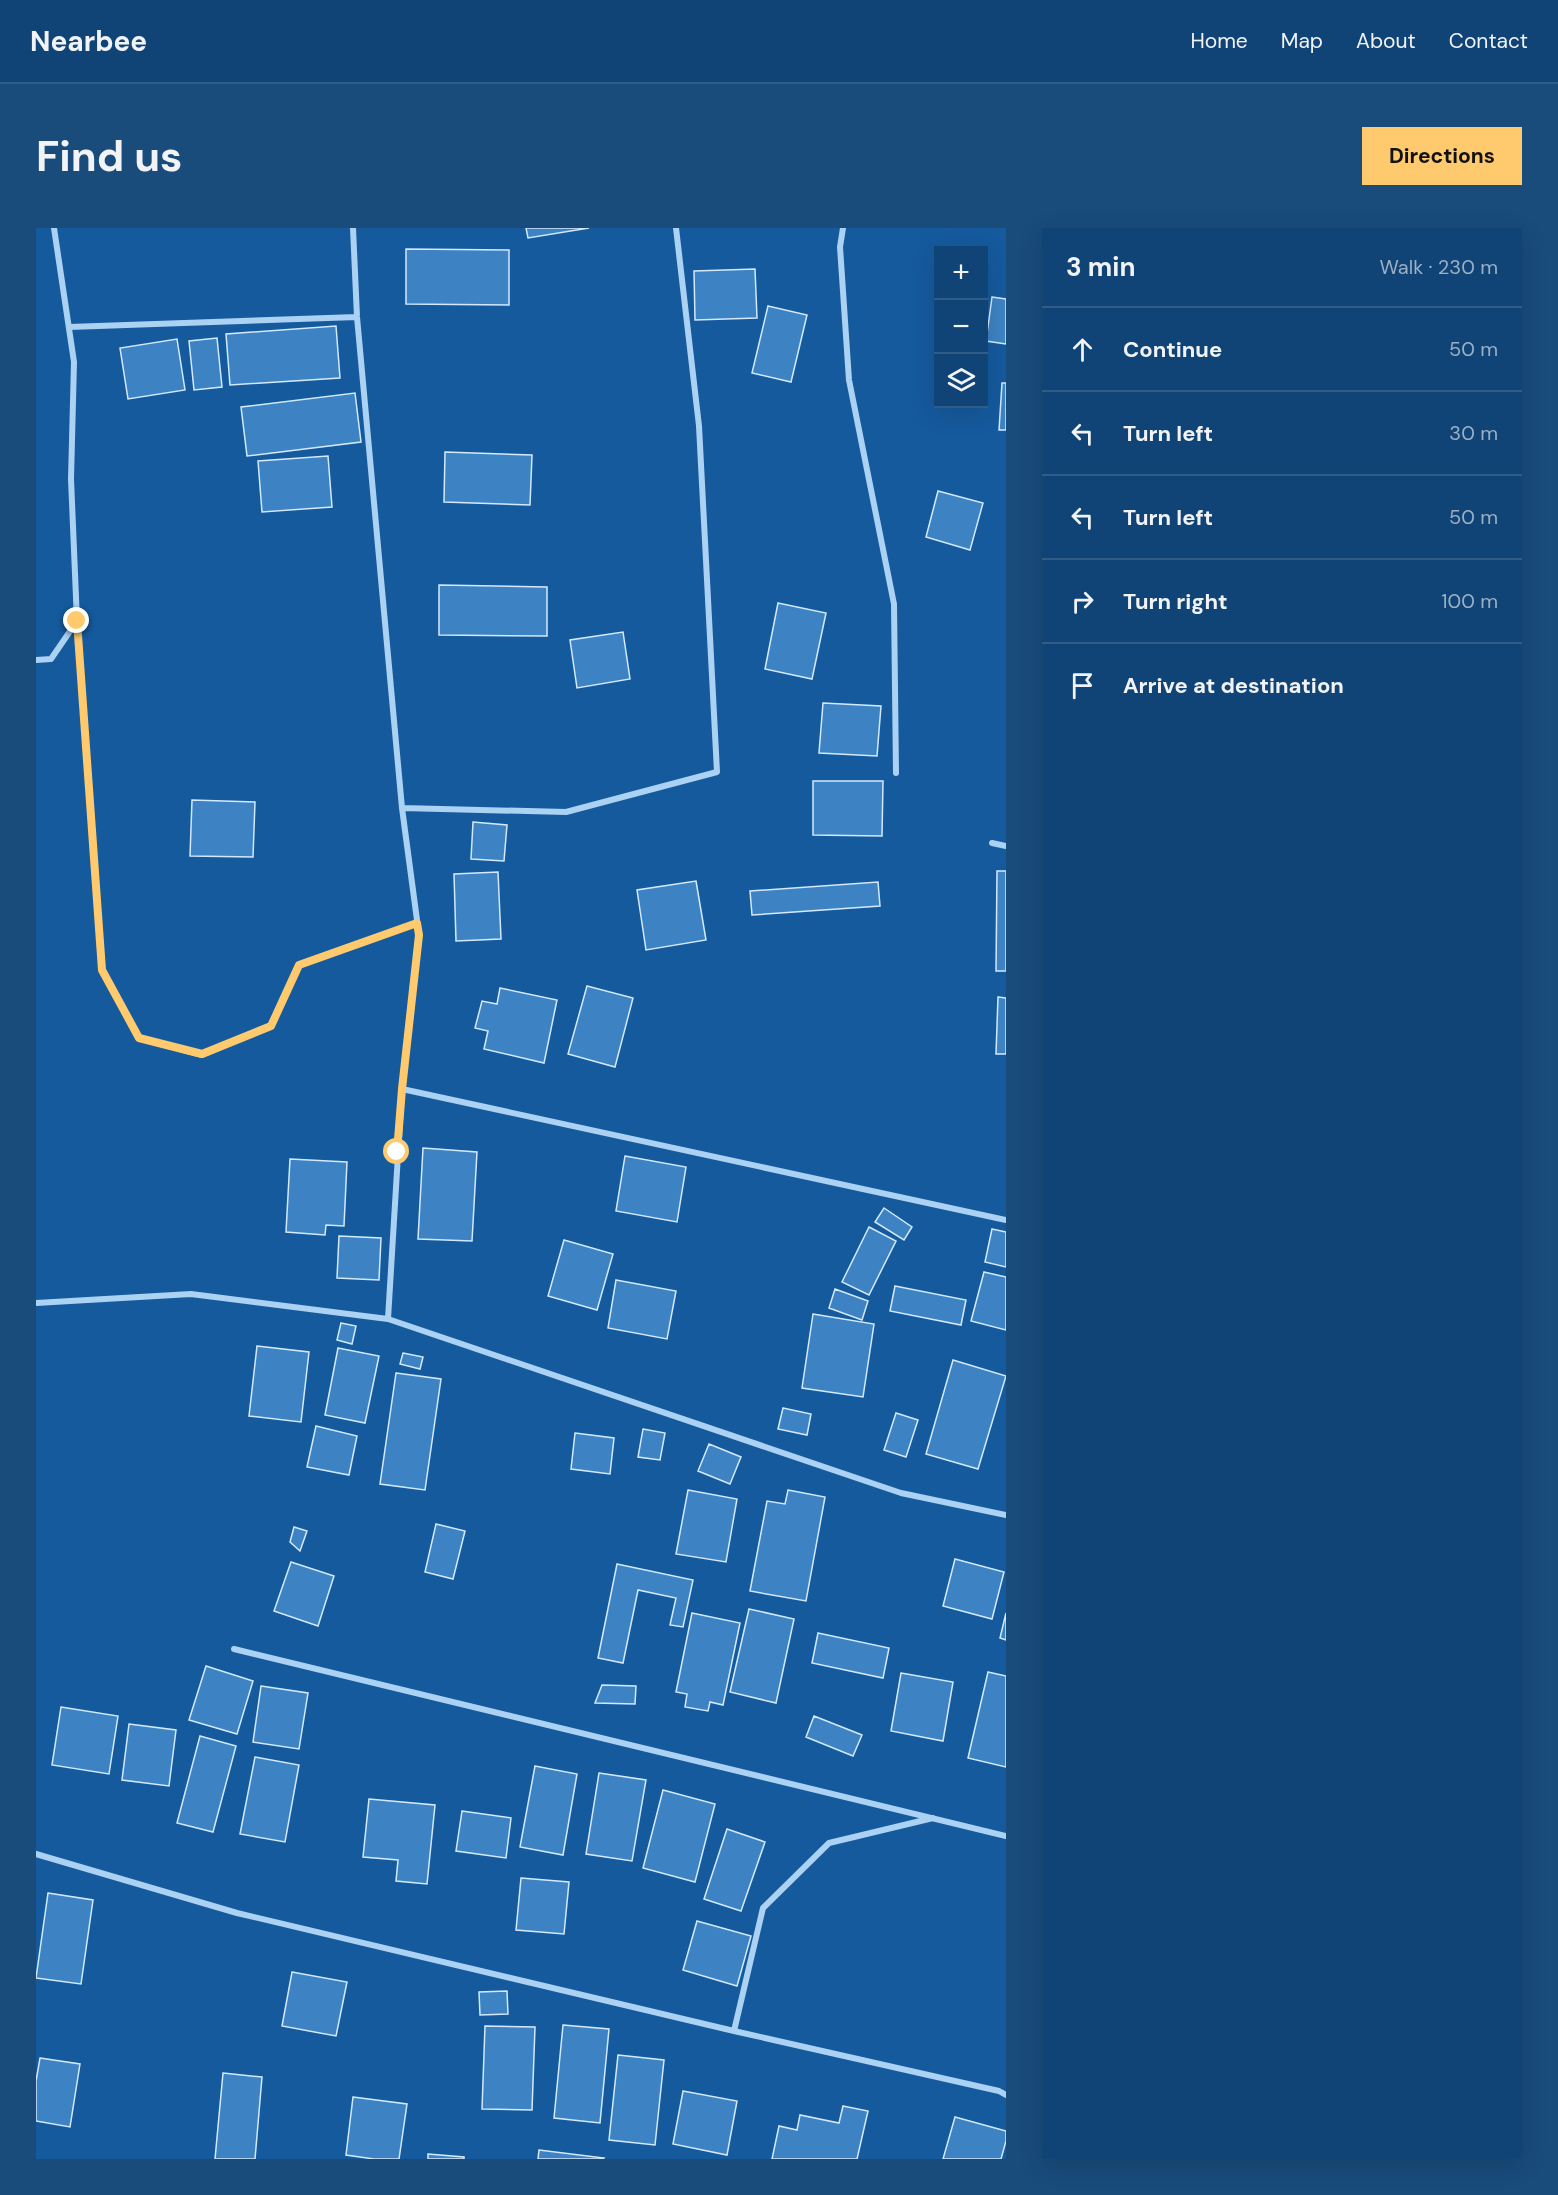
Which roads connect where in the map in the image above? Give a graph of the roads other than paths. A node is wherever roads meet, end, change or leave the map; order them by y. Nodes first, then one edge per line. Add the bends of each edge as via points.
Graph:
1 (54, 228) edge
2 (353, 228) edge
3 (676, 228) edge
4 (843, 228) edge
5 (357, 316) junction
6 (69, 327) junction
7 (77, 621) junction
8 (36, 660) edge
9 (896, 773) dead end
10 (402, 808) junction
11 (992, 843) dead end
12 (1006, 846) edge
13 (417, 923) junction
14 (402, 1089) junction
15 (1006, 1220) edge
16 (36, 1303) edge
17 (388, 1319) junction
18 (1006, 1515) edge
19 (234, 1649) dead end
20 (933, 1818) junction
21 (1006, 1836) edge
22 (36, 1854) edge
23 (734, 2031) junction
24 (1006, 2095) edge

1 - 6 street
2 - 5 street
3 - 10 street via 699,426 717,772 566,812
4 - 9 street via 840,247 849,380 894,604
5 - 6 street
5 - 10 street
6 - 7 street via 74,362 71,479
7 - 8 street via 51,659
7 - 13 street via 102,970 139,1038 202,1054 271,1026 299,965
10 - 13 street
11 - 12 street
13 - 14 street via 419,935
14 - 15 street
14 - 17 street
16 - 17 street via 190,1294
17 - 18 street via 901,1493
19 - 20 street
20 - 21 street
20 - 23 street via 828,1843 763,1908
22 - 23 street via 237,1913
23 - 24 street

